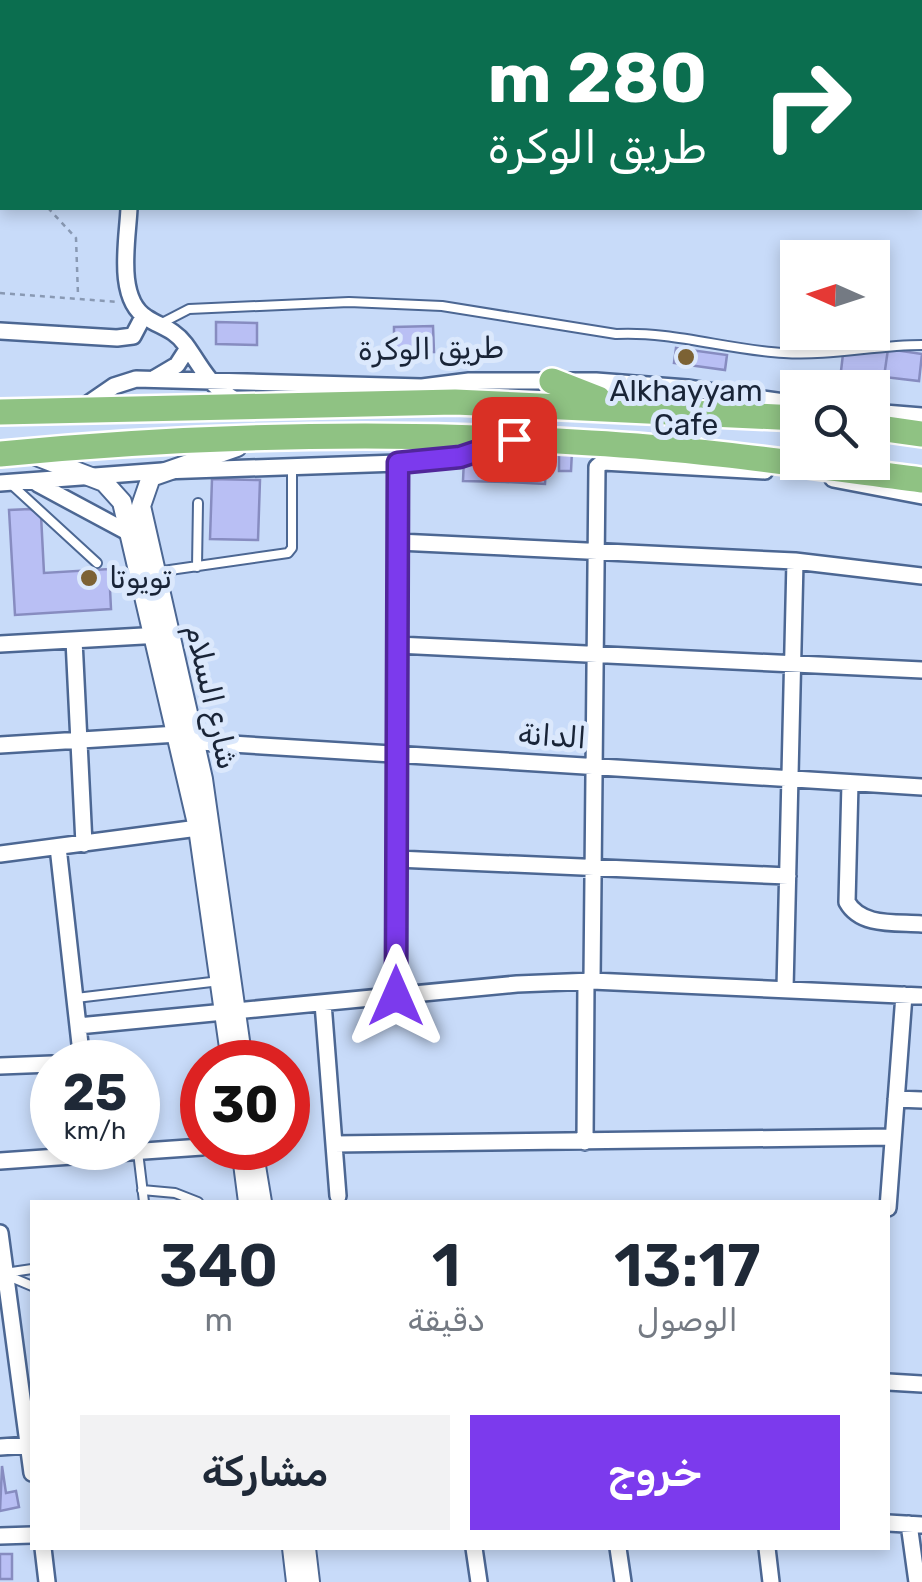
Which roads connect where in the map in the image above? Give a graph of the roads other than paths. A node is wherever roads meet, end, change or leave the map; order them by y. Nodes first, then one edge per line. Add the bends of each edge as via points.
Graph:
1 (129, 210) edge
2 (138, 311) junction
3 (160, 324) junction
4 (0, 331) edge
5 (922, 345) edge
6 (188, 348) junction
7 (151, 379) junction
8 (206, 379) junction
9 (486, 380) junction
10 (552, 381) junction
11 (780, 401) edge
12 (455, 402) junction
13 (616, 406) junction
14 (258, 409) junction
15 (0, 412) edge
16 (72, 412) junction
17 (890, 413) edge
18 (922, 416) edge
19 (780, 417) edge
20 (890, 430) edge
21 (922, 434) edge
22 (275, 439) junction
23 (514, 439) junction
24 (13, 453) edge
25 (671, 458) junction
26 (398, 463) junction
27 (292, 467) junction
28 (162, 471) junction
29 (96, 479) junction
30 (29, 480) junction
31 (922, 480) edge
32 (4, 482) edge
33 (922, 496) edge
34 (198, 503) dead end
35 (131, 534) junction
36 (398, 542) junction
37 (594, 551) junction
38 (795, 561) junction
39 (98, 563) dead end
40 (197, 567) junction
41 (156, 572) junction
42 (922, 576) edge
43 (162, 635) junction
44 (74, 640) junction
45 (0, 644) edge
46 (398, 645) junction
47 (594, 654) junction
48 (793, 664) junction
49 (922, 670) edge
50 (184, 739) junction
51 (78, 743) junction
52 (0, 745) edge
53 (397, 753) junction
54 (593, 766) junction
55 (790, 779) junction
56 (850, 783) junction
57 (922, 788) edge
58 (198, 828) junction
59 (84, 844) junction
60 (58, 847) junction
61 (0, 854) edge
62 (397, 859) junction
63 (593, 868) junction
64 (788, 876) junction
65 (922, 924) edge
66 (220, 981) junction
67 (589, 981) junction
68 (785, 989) junction
69 (904, 995) junction
70 (396, 996) junction
71 (922, 996) edge
72 (75, 998) junction
73 (323, 1002) junction
74 (231, 1012) junction
75 (78, 1026) junction
76 (80, 1040) edge
77 (231, 1040) edge
78 (238, 1040) edge
79 (30, 1065) edge
80 (0, 1066) edge
81 (896, 1099) junction
82 (922, 1100) edge
83 (893, 1137) junction
84 (584, 1142) junction
85 (334, 1144) junction
86 (30, 1158) edge
87 (0, 1161) edge
88 (140, 1170) edge
89 (244, 1170) edge
90 (257, 1170) edge
91 (142, 1190) junction
92 (338, 1196) dead end
93 (176, 1198) edge
94 (144, 1200) edge
95 (248, 1200) edge
96 (262, 1200) edge
97 (889, 1200) edge
98 (0, 1233) edge
99 (30, 1269) edge
100 (6, 1274) junction
101 (30, 1285) edge
102 (5, 1304) edge
103 (890, 1382) edge
104 (922, 1384) edge
105 (0, 1447) edge
106 (30, 1449) edge
107 (890, 1523) edge
108 (916, 1525) edge
109 (30, 1535) edge
110 (0, 1536) edge
111 (42, 1550) edge
112 (292, 1550) edge
113 (306, 1550) edge
114 (474, 1550) edge
115 (618, 1550) edge
116 (767, 1550) edge
117 (47, 1582) edge
118 (296, 1582) edge
119 (310, 1582) edge
120 (479, 1582) edge
121 (623, 1582) edge
122 (771, 1582) edge
123 (917, 1582) edge

1 - 2 street via 128,290
2 - 3 street
2 - 4 street via 133,336
3 - 5 lane via 190,309 350,302 442,306 781,353
3 - 6 street
6 - 7 street via 177,365
6 - 8 street
7 - 8 street, طريق الوكرة
7 - 16 street, طريق الوكرة via 121,383
8 - 9 street, طريق الوكرة via 422,387
8 - 14 street
9 - 10 street, طريق الوكرة
9 - 12 highway
10 - 11 street, طريق الوكرة via 672,386
10 - 13 highway
12 - 13 highway, طريق الوكرة
12 - 14 highway, طريق الوكرة
13 - 19 highway, طريق الوكرة
14 - 16 highway, طريق الوكرة
15 - 16 highway, طريق الوكرة
17 - 18 street
20 - 21 highway
22 - 23 highway
22 - 24 highway
22 - 28 street
23 - 25 highway
23 - 26 street via 460,457
24 - 29 street
25 - 31 highway
25 - 33 street
25 - 37 street via 597,467
26 - 27 street
26 - 36 street
27 - 28 street
27 - 40 lane via 292,548
28 - 29 street
28 - 41 street, شارع السلام via 145,486 141,506
29 - 30 street
29 - 35 street, شارع السلام via 122,502
30 - 32 street
30 - 35 street
32 - 39 lane
34 - 40 lane
35 - 43 street, شارع السلام
36 - 37 street
36 - 46 street
37 - 38 street
37 - 47 street
38 - 42 street
38 - 48 street
40 - 41 lane
41 - 43 street, شارع السلام
43 - 44 street
43 - 50 street, شارع السلام
44 - 45 street
44 - 51 street
46 - 47 street
46 - 53 street
47 - 48 street
47 - 54 street
48 - 49 street
48 - 55 street
50 - 51 street, الدانة
50 - 53 street, الدانة
50 - 58 street, شارع السلام
50 - 74 street, شارع السلام
51 - 52 street, الدانة
51 - 59 street
53 - 54 street, الدانة
53 - 62 street
54 - 55 street, الدانة
54 - 63 street
55 - 56 street, الدانة
55 - 64 street
56 - 57 street, الدانة
56 - 65 street via 847,902 866,919
58 - 59 street
58 - 66 street, شارع السلام
59 - 60 street
60 - 61 street
60 - 72 street
62 - 63 street
62 - 70 street
63 - 64 street
63 - 67 street
64 - 68 street
66 - 72 lane
66 - 74 street, شارع السلام
67 - 68 street
67 - 70 street
67 - 84 street
68 - 69 street
69 - 71 street
69 - 81 street
70 - 73 street
72 - 75 street
73 - 74 street
73 - 85 street
74 - 75 street
74 - 77 street, شارع السلام
74 - 78 street, شارع السلام
75 - 76 street
79 - 80 street
81 - 82 street
81 - 83 street
83 - 84 street
83 - 97 street
84 - 85 street
85 - 92 street
86 - 87 street
88 - 91 lane
89 - 95 street
90 - 96 street
91 - 93 lane
91 - 94 lane
98 - 100 street
99 - 100 lane
100 - 101 lane
100 - 102 street
102 - 106 street
103 - 104 street
105 - 106 street
107 - 108 street
108 - 123 street
109 - 110 street
111 - 117 street
112 - 118 street
113 - 119 street
114 - 120 street
115 - 121 street
116 - 122 street

